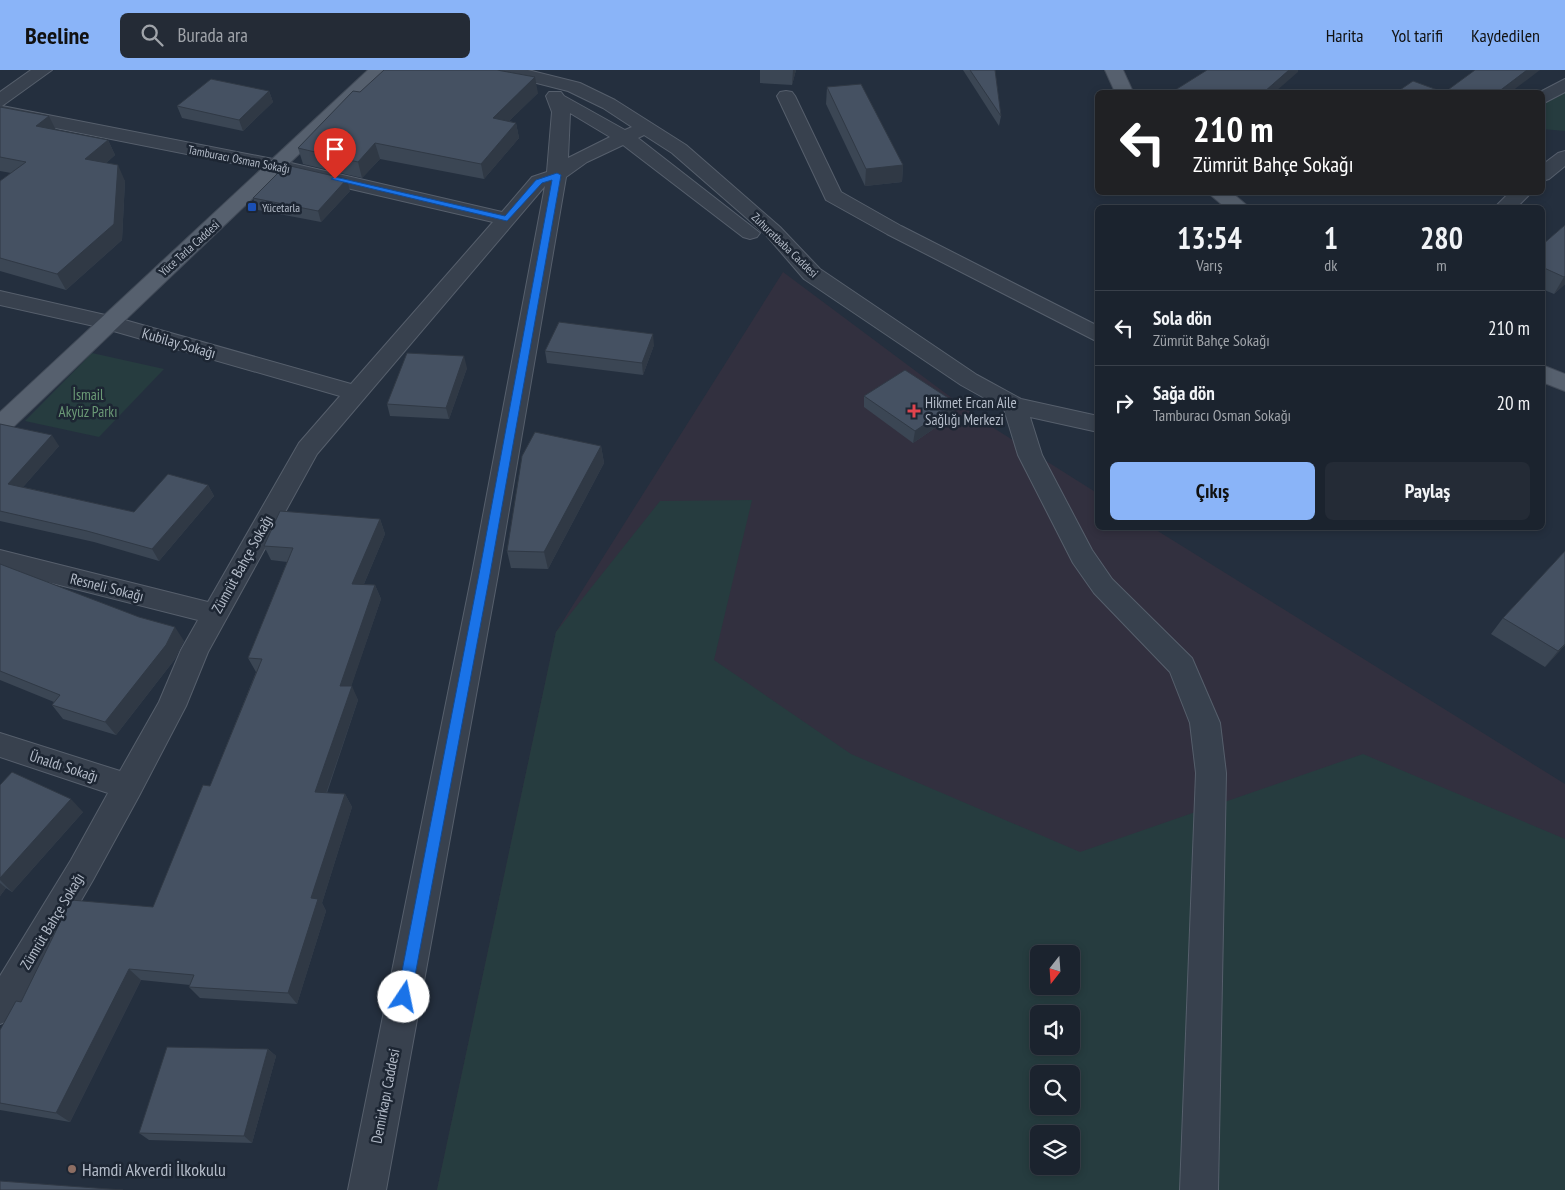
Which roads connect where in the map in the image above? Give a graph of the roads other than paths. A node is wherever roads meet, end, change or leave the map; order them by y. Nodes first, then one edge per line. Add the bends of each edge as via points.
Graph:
1 (43, 70) edge
2 (378, 70) edge
3 (507, 70) edge
4 (1114, 70) edge
5 (539, 78) junction
6 (1565, 84) edge
7 (1123, 90) edge
8 (555, 96) junction
9 (786, 96) dead end
10 (1545, 97) edge
11 (0, 101) edge
12 (0, 111) edge
13 (599, 121) junction
14 (635, 129) junction
15 (558, 162) junction
16 (278, 166) junction
17 (1221, 195) edge
18 (1519, 195) edge
19 (1236, 205) edge
20 (1507, 205) edge
21 (507, 219) junction
22 (0, 298) edge
23 (106, 322) junction
24 (1095, 333) edge
25 (1545, 373) edge
26 (1565, 383) edge
27 (356, 393) junction
28 (1014, 405) junction
29 (1095, 423) edge
30 (0, 426) edge
31 (0, 560) edge
32 (214, 614) junction
33 (0, 745) edge
34 (128, 787) junction
35 (0, 1007) edge
36 (367, 1190) edge
37 (1199, 1190) edge

1 - 11 street
2 - 16 main road, Yüce Tarla Caddesi
3 - 5 street, Zuhuratbaba Caddesi
4 - 7 main road
5 - 8 street
5 - 14 street, Zuhuratbaba Caddesi via 574,87 609,104
6 - 10 street
8 - 13 street
8 - 15 street, Demirkapı Caddesi via 561,112
9 - 24 street via 833,196
12 - 16 street, Tamburacı Osman Sokağı
13 - 14 street
13 - 15 street via 574,131
14 - 15 street via 580,158
14 - 28 street, Zuhuratbaba Caddesi via 679,149 773,231 812,274 969,380
15 - 21 street, Zümrüt Bahçe Sokağı
15 - 36 street, Demirkapı Caddesi via 481,593
16 - 21 street, Tamburacı Osman Sokağı
16 - 23 main road, Yüce Tarla Caddesi
17 - 19 main road
18 - 20 street
21 - 27 street, Zümrüt Bahçe Sokağı
22 - 23 street, Kubilay Sokağı
23 - 27 street, Kubilay Sokağı
23 - 30 main road, Yüce Tarla Caddesi
25 - 26 main road
27 - 32 street, Zümrüt Bahçe Sokağı via 308,449
28 - 29 street, Zuhuratbaba Caddesi
28 - 37 street via 1030,455 1082,556 1103,586 1182,666 1205,723 1211,773
31 - 32 street, Resneli Sokağı
32 - 34 street, Zümrüt Bahçe Sokağı via 172,706
33 - 34 street, Ünaldı Sokağı
34 - 35 street, Zümrüt Bahçe Sokağı

